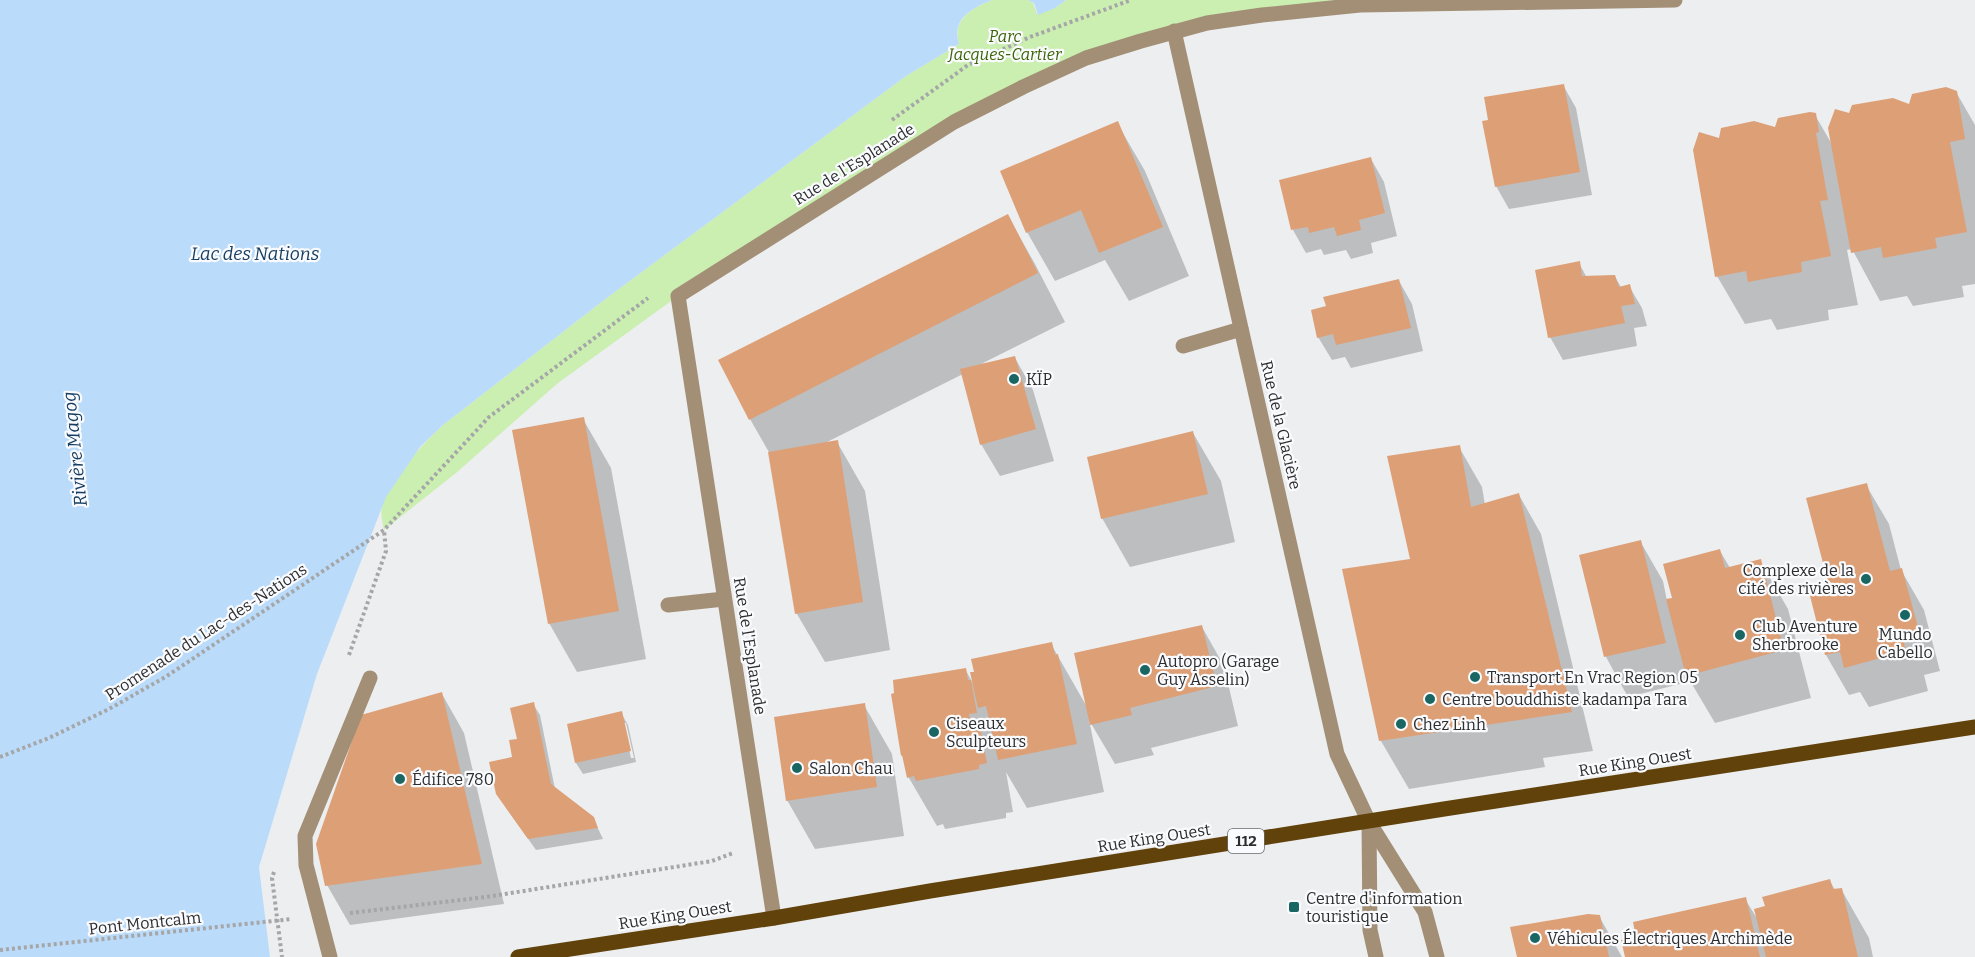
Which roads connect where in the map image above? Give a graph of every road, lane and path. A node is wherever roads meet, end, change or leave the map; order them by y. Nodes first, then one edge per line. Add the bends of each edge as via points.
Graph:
1 (1675, 0) edge
2 (1174, 31) junction
3 (1241, 329) junction
4 (1183, 346) dead end
5 (384, 530) dead end
6 (724, 598) junction
7 (668, 605) dead end
8 (370, 678) dead end
9 (1975, 727) edge
10 (0, 757) edge
11 (1369, 822) junction
12 (761, 842) junction
13 (319, 916) junction
14 (774, 918) junction
15 (0, 950) edge
16 (559, 954) edge
17 (330, 957) edge
18 (518, 957) edge
19 (1376, 957) edge
20 (1437, 957) edge

1 - 2 street, Rue de l'Esplanade via 1360,5 1262,15
2 - 3 street, Rue de la Glacière
2 - 6 street, Rue de l'Esplanade via 1086,58 954,122 678,296
3 - 4 street
3 - 11 street, Rue de la Glacière via 1337,754
5 - 10 path, Promenade du Lac-des-Nations via 148,687 49,738
6 - 7 street
6 - 12 street, Rue de l'Esplanade
8 - 13 street via 305,836 306,865
9 - 11 main road, Rue King Ouest / 112
11 - 14 main road, Rue King Ouest / 112
11 - 19 street via 1370,930
11 - 20 street, Rue de la Glacière via 1425,912
12 - 13 path, Pont Montcalm via 712,861 486,897
12 - 14 street, Rue de l'Esplanade
13 - 15 path, Pont Montcalm, bridge
13 - 17 street
14 - 16 main road, Rue King Ouest / 112
16 - 18 main road, Rue King Ouest / 112

